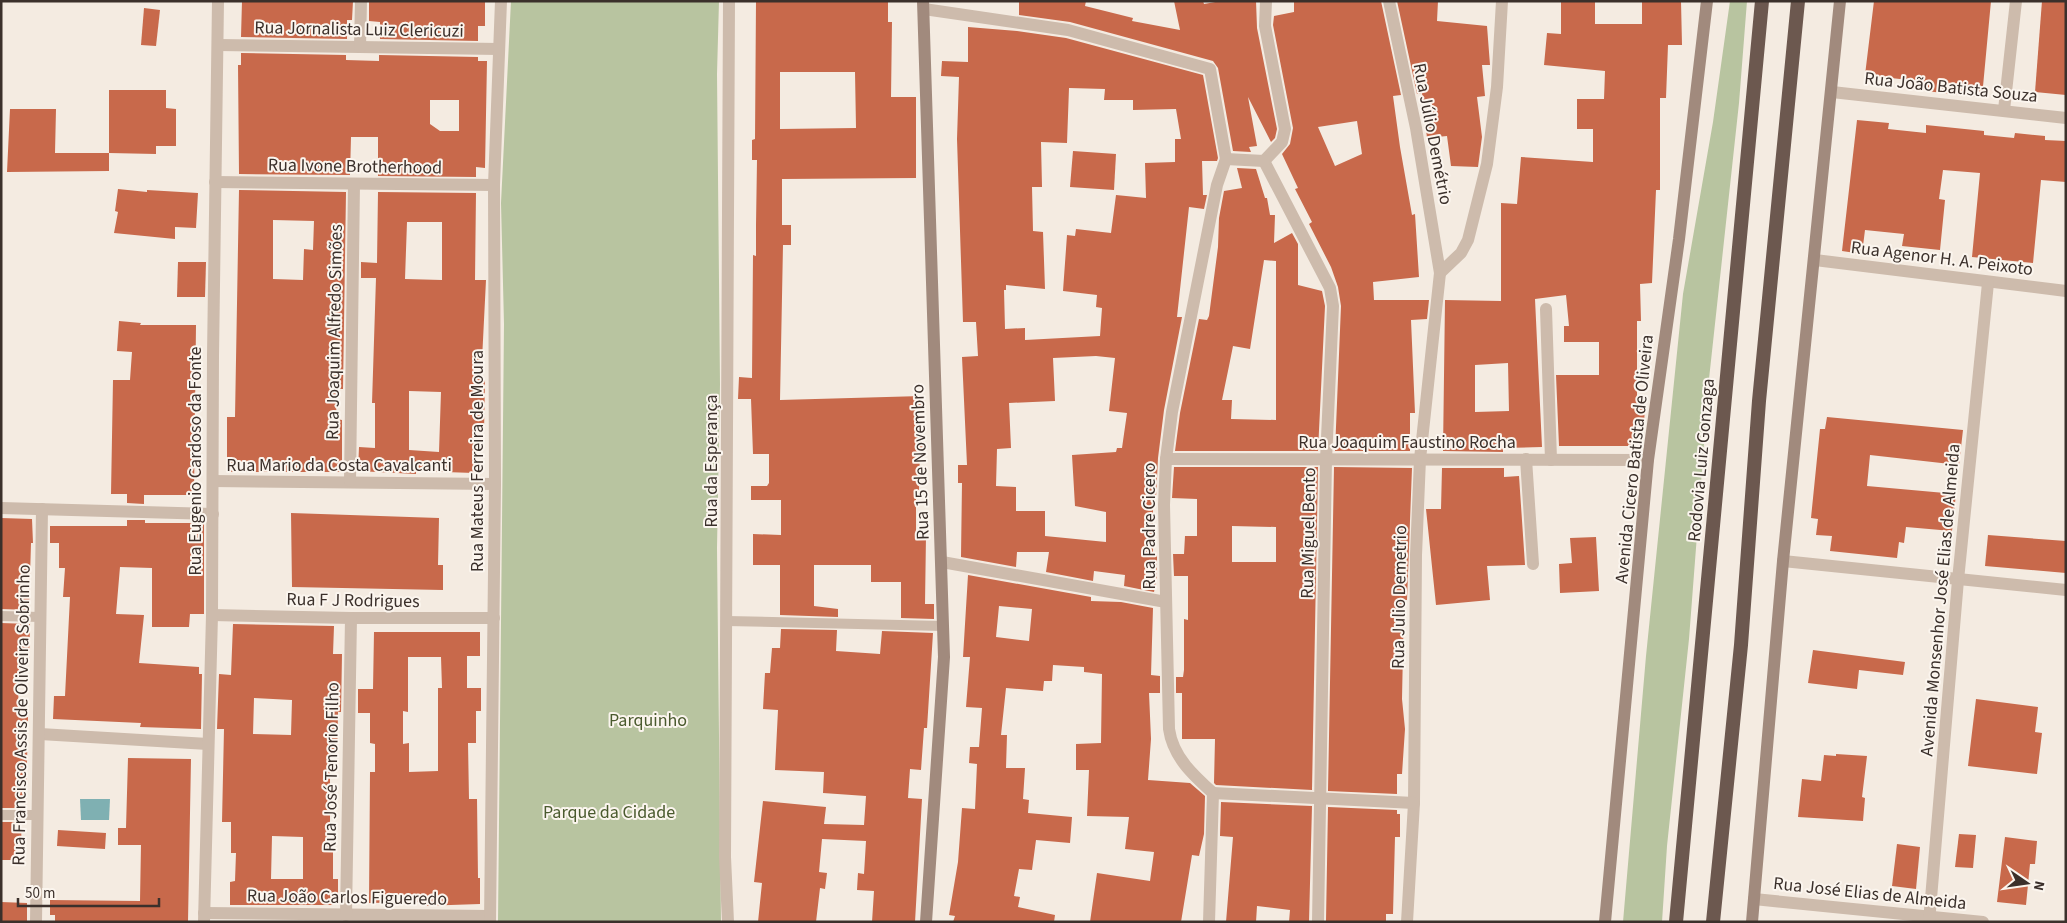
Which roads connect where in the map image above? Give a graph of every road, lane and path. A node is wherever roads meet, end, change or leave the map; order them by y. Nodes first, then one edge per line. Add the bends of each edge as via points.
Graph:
1 (218, 1) edge
2 (361, 1) edge
3 (501, 1) edge
4 (729, 1) edge
5 (1266, 1) edge
6 (1389, 1) edge
7 (1502, 1) edge
8 (1707, 1) edge
9 (1762, 1) edge
10 (1798, 1) edge
11 (1840, 1) edge
12 (2016, 1) edge
13 (924, 5) edge
14 (218, 45) junction
15 (360, 47) junction
16 (499, 49) junction
17 (1832, 92) junction
18 (2004, 110) junction
19 (2066, 118) edge
20 (1226, 159) junction
21 (1264, 161) junction
22 (215, 182) junction
23 (354, 184) junction
24 (494, 185) junction
25 (1815, 260) junction
26 (1440, 273) junction
27 (1988, 283) junction
28 (2066, 291) edge
29 (1546, 309) dead end
30 (1166, 459) junction
31 (1420, 459) junction
32 (1326, 460) junction
33 (1526, 460) junction
34 (1551, 460) junction
35 (1648, 460) junction
36 (213, 481) junction
37 (350, 481) junction
38 (495, 484) junction
39 (1, 508) edge
40 (42, 509) junction
41 (213, 514) junction
42 (1783, 561) junction
43 (942, 562) junction
44 (1533, 564) dead end
45 (1958, 580) junction
46 (2066, 590) edge
47 (1166, 602) junction
48 (212, 614) junction
49 (1, 616) edge
50 (40, 617) junction
51 (350, 618) junction
52 (494, 618) junction
53 (728, 622) junction
54 (943, 626) junction
55 (40, 734) junction
56 (208, 744) junction
57 (1213, 793) junction
58 (1321, 798) junction
59 (1414, 803) junction
60 (1, 815) edge
61 (37, 815) junction
62 (1754, 900) junction
63 (346, 915) junction
64 (204, 917) edge
65 (490, 919) edge
66 (1929, 920) edge
67 (36, 922) edge
68 (728, 922) edge
69 (926, 922) edge
70 (1209, 922) edge
71 (1318, 922) edge
72 (1406, 922) edge
73 (1606, 922) edge
74 (1676, 922) edge
75 (1713, 922) edge
76 (1752, 922) edge
77 (1983, 922) edge

1 - 14 street, Rua Eugenio Cardoso da Fonte
2 - 15 street
3 - 16 street, Rua Mateus Ferreira de Moura
4 - 53 street, Rua da Esperança
5 - 21 street via 1265,26 1285,129 1282,142
6 - 26 street, Rua Júlio Demétrio via 1416,128
7 - 26 street via 1497,87 1487,164 1468,240 1461,253
8 - 35 main road, Avenida Cicero Batista de Oliveira via 1679,239
9 - 74 highway, Rodovia Luiz Gonzaga
10 - 75 highway
11 - 17 main road
12 - 18 street
13 - 20 street via 1068,30 1210,69
13 - 43 main road, Rua 15 de Novembro via 935,426
14 - 15 street, Rua Jornalista Luiz Clericuzi
14 - 22 street, Rua Eugenio Cardoso da Fonte
15 - 16 street, Rua Jornalista Luiz Clericuzi
16 - 24 street, Rua Mateus Ferreira de Moura
17 - 18 street, Rua João Batista Souza
17 - 25 main road
18 - 19 street, Rua João Batista Souza
20 - 21 street
20 - 30 street, Rua Padre Cicero via 1217,185 1172,412
21 - 32 street, Rua Miguel Bento via 1330,288 1333,306
22 - 23 street, Rua Ivone Brotherhood
22 - 36 street, Rua Eugenio Cardoso da Fonte
23 - 24 street, Rua Ivone Brotherhood
23 - 37 street, Rua Joaquim Alfredo Simões
24 - 38 street, Rua Mateus Ferreira de Moura
25 - 27 street, Rua Agenor H. A. Peixoto
25 - 42 main road
26 - 31 street, Rua Julio Demetrio
27 - 28 street, Rua Agenor H. A. Peixoto
27 - 45 street, Avenida Monsenhor José Elias de Almeida
29 - 34 street
30 - 32 street, Rua Joaquim Faustino Rocha
30 - 47 street, Rua Padre Cicero
31 - 32 street, Rua Joaquim Faustino Rocha
31 - 33 street, Rua Joaquim Faustino Rocha
31 - 59 street, Rua Julio Demetrio
32 - 58 street, Rua Miguel Bento
33 - 34 street, Rua Joaquim Faustino Rocha
33 - 44 street
34 - 35 street, Rua Joaquim Faustino Rocha
35 - 73 main road, Avenida Cicero Batista de Oliveira
36 - 37 street, Rua Mario da Costa Cavalcanti
36 - 41 street, Rua Eugenio Cardoso da Fonte
37 - 38 street, Rua Mario da Costa Cavalcanti
38 - 52 street, Rua Mateus Ferreira de Moura
39 - 40 street
40 - 41 street
40 - 50 street, Rua Francisco Assis de Oliveira Sobrinho
41 - 48 street, Rua Eugenio Cardoso da Fonte
42 - 45 street
42 - 62 main road
43 - 47 street
43 - 54 main road, Rua 15 de Novembro
45 - 46 street
45 - 66 street, Avenida Monsenhor José Elias de Almeida
47 - 57 street, Rua Padre Cicero via 1170,736 1182,761
48 - 51 street, Rua F J Rodrigues
48 - 56 street, Rua Eugenio Cardoso da Fonte
49 - 50 lane
50 - 55 street, Rua Francisco Assis de Oliveira Sobrinho
51 - 52 street, Rua F J Rodrigues
51 - 63 street, Rua José Tenorio Filho
52 - 65 street, Rua Mateus Ferreira de Moura
53 - 54 lane
53 - 68 street, Rua da Esperança via 725,857
54 - 69 main road, Rua 15 de Novembro via 936,802
55 - 56 street
55 - 61 street, Rua Francisco Assis de Oliveira Sobrinho
56 - 64 street, Rua Eugenio Cardoso da Fonte
57 - 58 street
57 - 70 street
58 - 59 street
58 - 71 street, Rua Miguel Bento
59 - 72 street, Rua Julio Demetrio
60 - 61 lane
61 - 67 street, Rua Francisco Assis de Oliveira Sobrinho
62 - 66 street, Rua José Elias de Almeida
62 - 76 main road
63 - 64 street, Rua João Carlos Figueredo
63 - 65 street, Rua João Carlos Figueredo
66 - 77 street, Rua José Elias de Almeida

